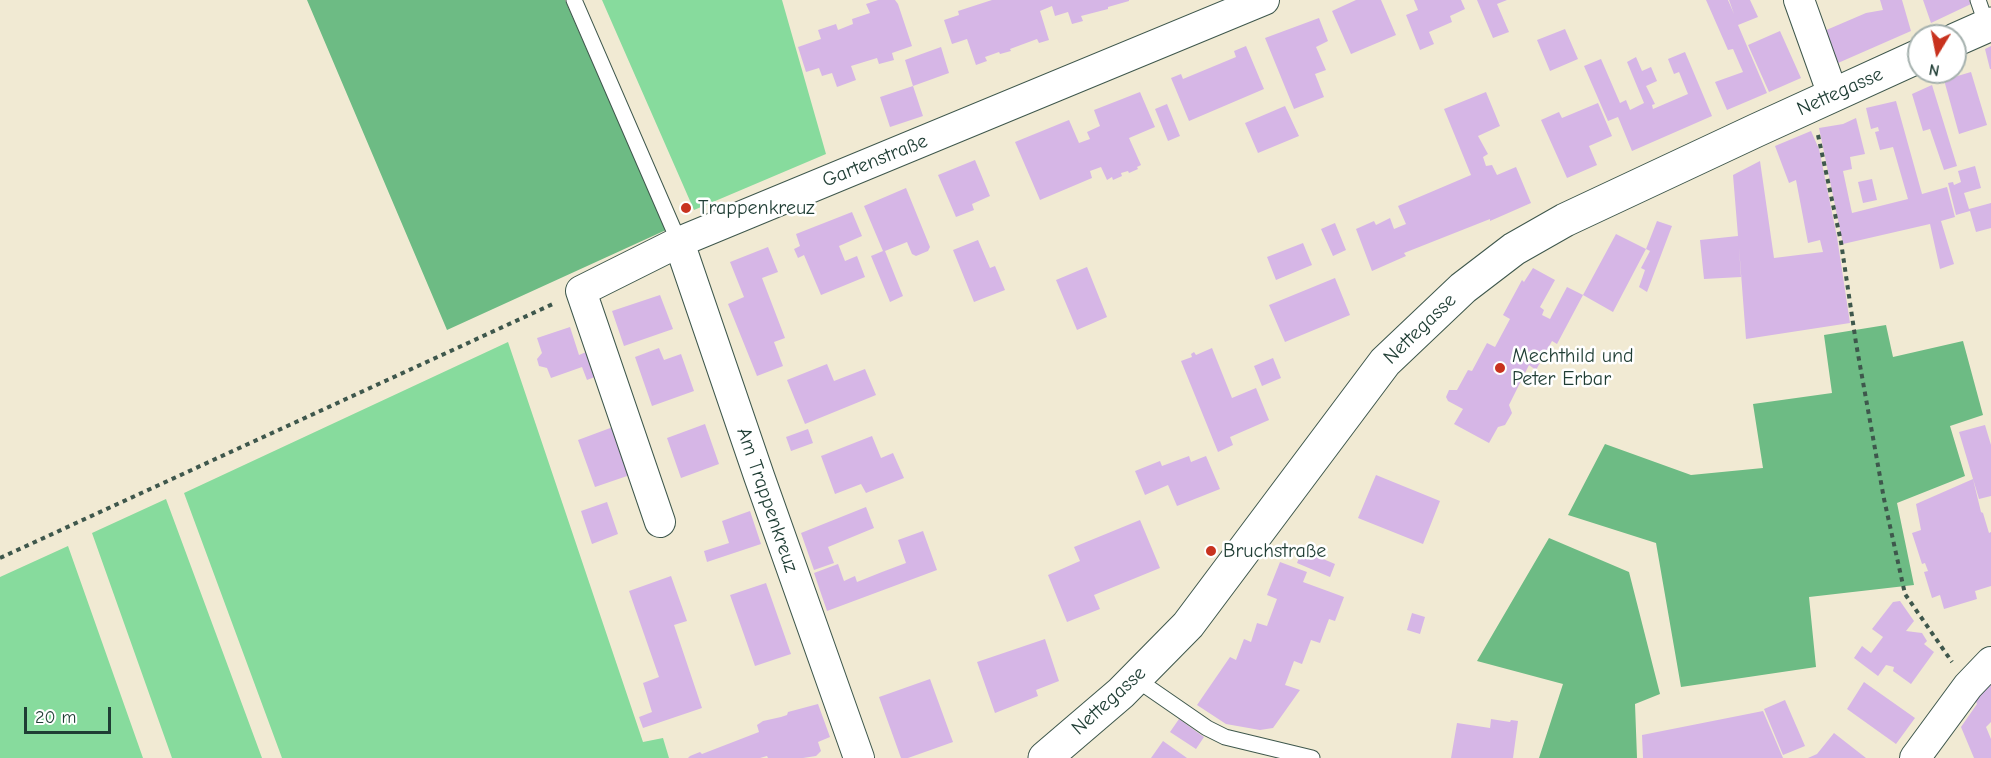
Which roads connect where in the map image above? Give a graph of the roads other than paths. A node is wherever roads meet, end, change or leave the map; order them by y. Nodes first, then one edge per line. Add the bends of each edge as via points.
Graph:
1 (574, 0) edge
2 (1264, 0) edge
3 (1799, 0) edge
4 (1985, 17) edge
5 (1967, 31) edge
6 (1907, 62) edge
7 (1822, 100) junction
8 (679, 242) junction
9 (660, 522) dead end
10 (1991, 662) edge
11 (1136, 679) junction
12 (857, 758) edge
13 (1045, 758) edge
14 (1312, 758) edge
15 (1915, 758) edge

1 - 8 lane
2 - 8 street, Gartenstraße
3 - 7 street
4 - 5 street
6 - 7 street, Nettegasse
7 - 11 street, Nettegasse via 1565,220 1514,249 1463,288 1384,362 1188,625
8 - 9 street, Gartenstraße via 581,291
8 - 12 street, Am Trappenkreuz
10 - 15 street via 1968,686
11 - 13 street, Nettegasse
11 - 14 lane via 1225,737

